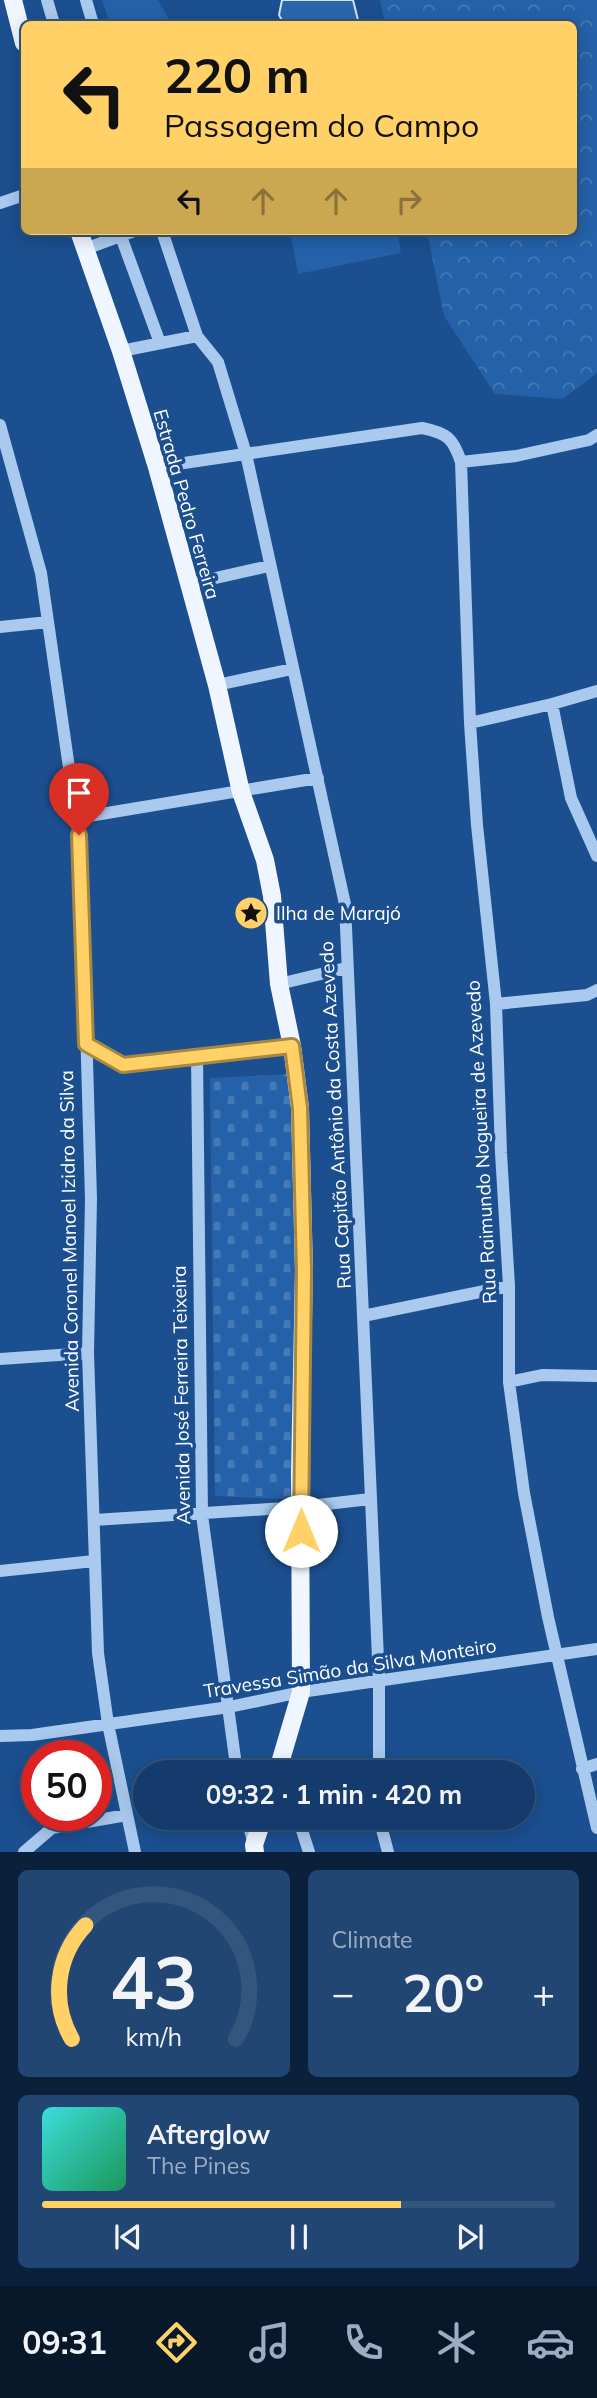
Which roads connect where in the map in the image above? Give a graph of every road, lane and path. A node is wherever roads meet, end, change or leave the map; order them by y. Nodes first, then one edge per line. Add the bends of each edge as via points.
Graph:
1 (47, 0) edge
2 (86, 0) edge
3 (16, 1) edge
4 (53, 21) edge
5 (92, 21) edge
6 (21, 27) edge
7 (21, 196) edge
8 (0, 203) edge
9 (80, 235) edge
10 (116, 235) edge
11 (121, 235) edge
12 (163, 235) edge
13 (85, 249) junction
14 (197, 336) junction
15 (160, 343) junction
16 (121, 351) junction
17 (0, 425) edge
18 (597, 435) edge
19 (246, 454) junction
20 (461, 462) junction
21 (156, 467) junction
22 (269, 566) junction
23 (188, 584) junction
24 (48, 622) junction
25 (0, 627) edge
26 (292, 669) junction
27 (217, 685) junction
28 (597, 691) edge
29 (552, 704) junction
30 (470, 723) junction
31 (318, 778) junction
32 (241, 792) junction
33 (77, 818) junction
34 (597, 856) edge
35 (346, 968) junction
36 (279, 984) junction
37 (597, 990) edge
38 (496, 1004) junction
39 (86, 1044) junction
40 (292, 1046) junction
41 (197, 1055) junction
42 (509, 1286) junction
43 (363, 1316) junction
44 (88, 1353) junction
45 (0, 1359) edge
46 (597, 1376) edge
47 (509, 1382) junction
48 (370, 1499) junction
49 (301, 1507) junction
50 (202, 1515) junction
51 (94, 1520) junction
52 (94, 1561) junction
53 (0, 1571) edge
54 (597, 1649) edge
55 (556, 1657) junction
56 (379, 1682) junction
57 (301, 1692) junction
58 (229, 1707) junction
59 (108, 1724) junction
60 (0, 1736) edge
61 (235, 1760) edge
62 (284, 1760) edge
63 (379, 1760) edge
64 (597, 1765) edge
65 (582, 1769) junction
66 (127, 1815) junction
67 (597, 1828) edge
68 (250, 1830) edge
69 (259, 1830) edge
70 (302, 1830) edge
71 (382, 1830) edge
72 (255, 1849) edge
73 (24, 1852) edge
74 (135, 1852) edge
75 (309, 1852) edge
76 (388, 1852) edge

1 - 4 street
2 - 5 street
3 - 6 main road
7 - 8 street
9 - 13 main road, Estrada Pedro Ferreira
10 - 13 street
11 - 15 street
12 - 14 street, Rua Capitão Antônio da Costa Azevedo
13 - 16 main road, Estrada Pedro Ferreira
14 - 15 street
14 - 19 street, Rua Capitão Antônio da Costa Azevedo via 218,362
15 - 16 street
16 - 21 main road, Estrada Pedro Ferreira
17 - 24 street, Avenida Coronel Manoel Izidro da Silva via 40,573
18 - 20 street via 516,456
19 - 20 street, Rua Raimundo Nogueira de Azevedo via 422,428 443,432 456,446
19 - 21 street
19 - 22 street, Rua Capitão Antônio da Costa Azevedo
20 - 30 street, Rua Raimundo Nogueira de Azevedo
21 - 23 main road, Estrada Pedro Ferreira
22 - 23 street
22 - 26 street, Rua Capitão Antônio da Costa Azevedo
23 - 27 main road, Estrada Pedro Ferreira
24 - 25 street
24 - 33 street, Avenida Coronel Manoel Izidro da Silva
26 - 27 street
26 - 31 street, Rua Capitão Antônio da Costa Azevedo
27 - 32 main road, Estrada Pedro Ferreira
28 - 29 street
29 - 30 street
29 - 34 street via 570,798
30 - 38 street, Rua Raimundo Nogueira de Azevedo
31 - 32 street
31 - 35 street, Rua Capitão Antônio da Costa Azevedo via 345,904
32 - 33 street
32 - 36 main road, Estrada Pedro Ferreira via 272,895
33 - 39 street, Avenida Coronel Manoel Izidro da Silva
35 - 36 street
35 - 43 street, Rua Capitão Antônio da Costa Azevedo
36 - 40 main road, Estrada Pedro Ferreira
37 - 38 street via 587,995
38 - 42 street, Rua Raimundo Nogueira de Azevedo
39 - 41 street via 123,1065
39 - 44 street, Avenida Coronel Manoel Izidro da Silva via 91,1199
40 - 41 street
40 - 49 main road, Estrada Pedro Ferreira via 300,1108 304,1271
41 - 50 street, Avenida José Ferreira Teixeira
42 - 43 street
42 - 47 street, Rua Raimundo Nogueira de Azevedo
43 - 48 street, Rua Capitão Antônio da Costa Azevedo
44 - 45 street
44 - 51 street, Avenida Coronel Manoel Izidro da Silva
46 - 47 street via 542,1375
47 - 55 street, Rua Raimundo Nogueira de Azevedo via 524,1493
48 - 49 street
48 - 56 street, Rua Capitão Antônio da Costa Azevedo
49 - 50 street
49 - 57 main road, Estrada Pedro Ferreira
50 - 51 street
50 - 58 street, Avenida José Ferreira Teixeira
51 - 52 street, Avenida Coronel Manoel Izidro da Silva
52 - 53 street
52 - 59 street, Avenida Coronel Manoel Izidro da Silva via 98,1653
54 - 55 street, Travessa Simão da Silva Monteiro
55 - 56 street, Travessa Simão da Silva Monteiro
55 - 65 street, Rua Raimundo Nogueira de Azevedo
56 - 57 street, Travessa Simão da Silva Monteiro
56 - 63 street, Rua Capitão Antônio da Costa Azevedo
57 - 58 street, Travessa Simão da Silva Monteiro
57 - 62 main road, Estrada Pedro Ferreira
58 - 59 street, Travessa Simão da Silva Monteiro
58 - 61 street, Avenida José Ferreira Teixeira
59 - 60 street, Travessa Simão da Silva Monteiro
59 - 66 street, Avenida Coronel Manoel Izidro da Silva
64 - 65 street
65 - 67 street, Rua Raimundo Nogueira de Azevedo
66 - 73 street via 52,1828
66 - 74 street, Avenida Coronel Manoel Izidro da Silva
68 - 72 street
69 - 72 main road
70 - 75 street
71 - 76 street

